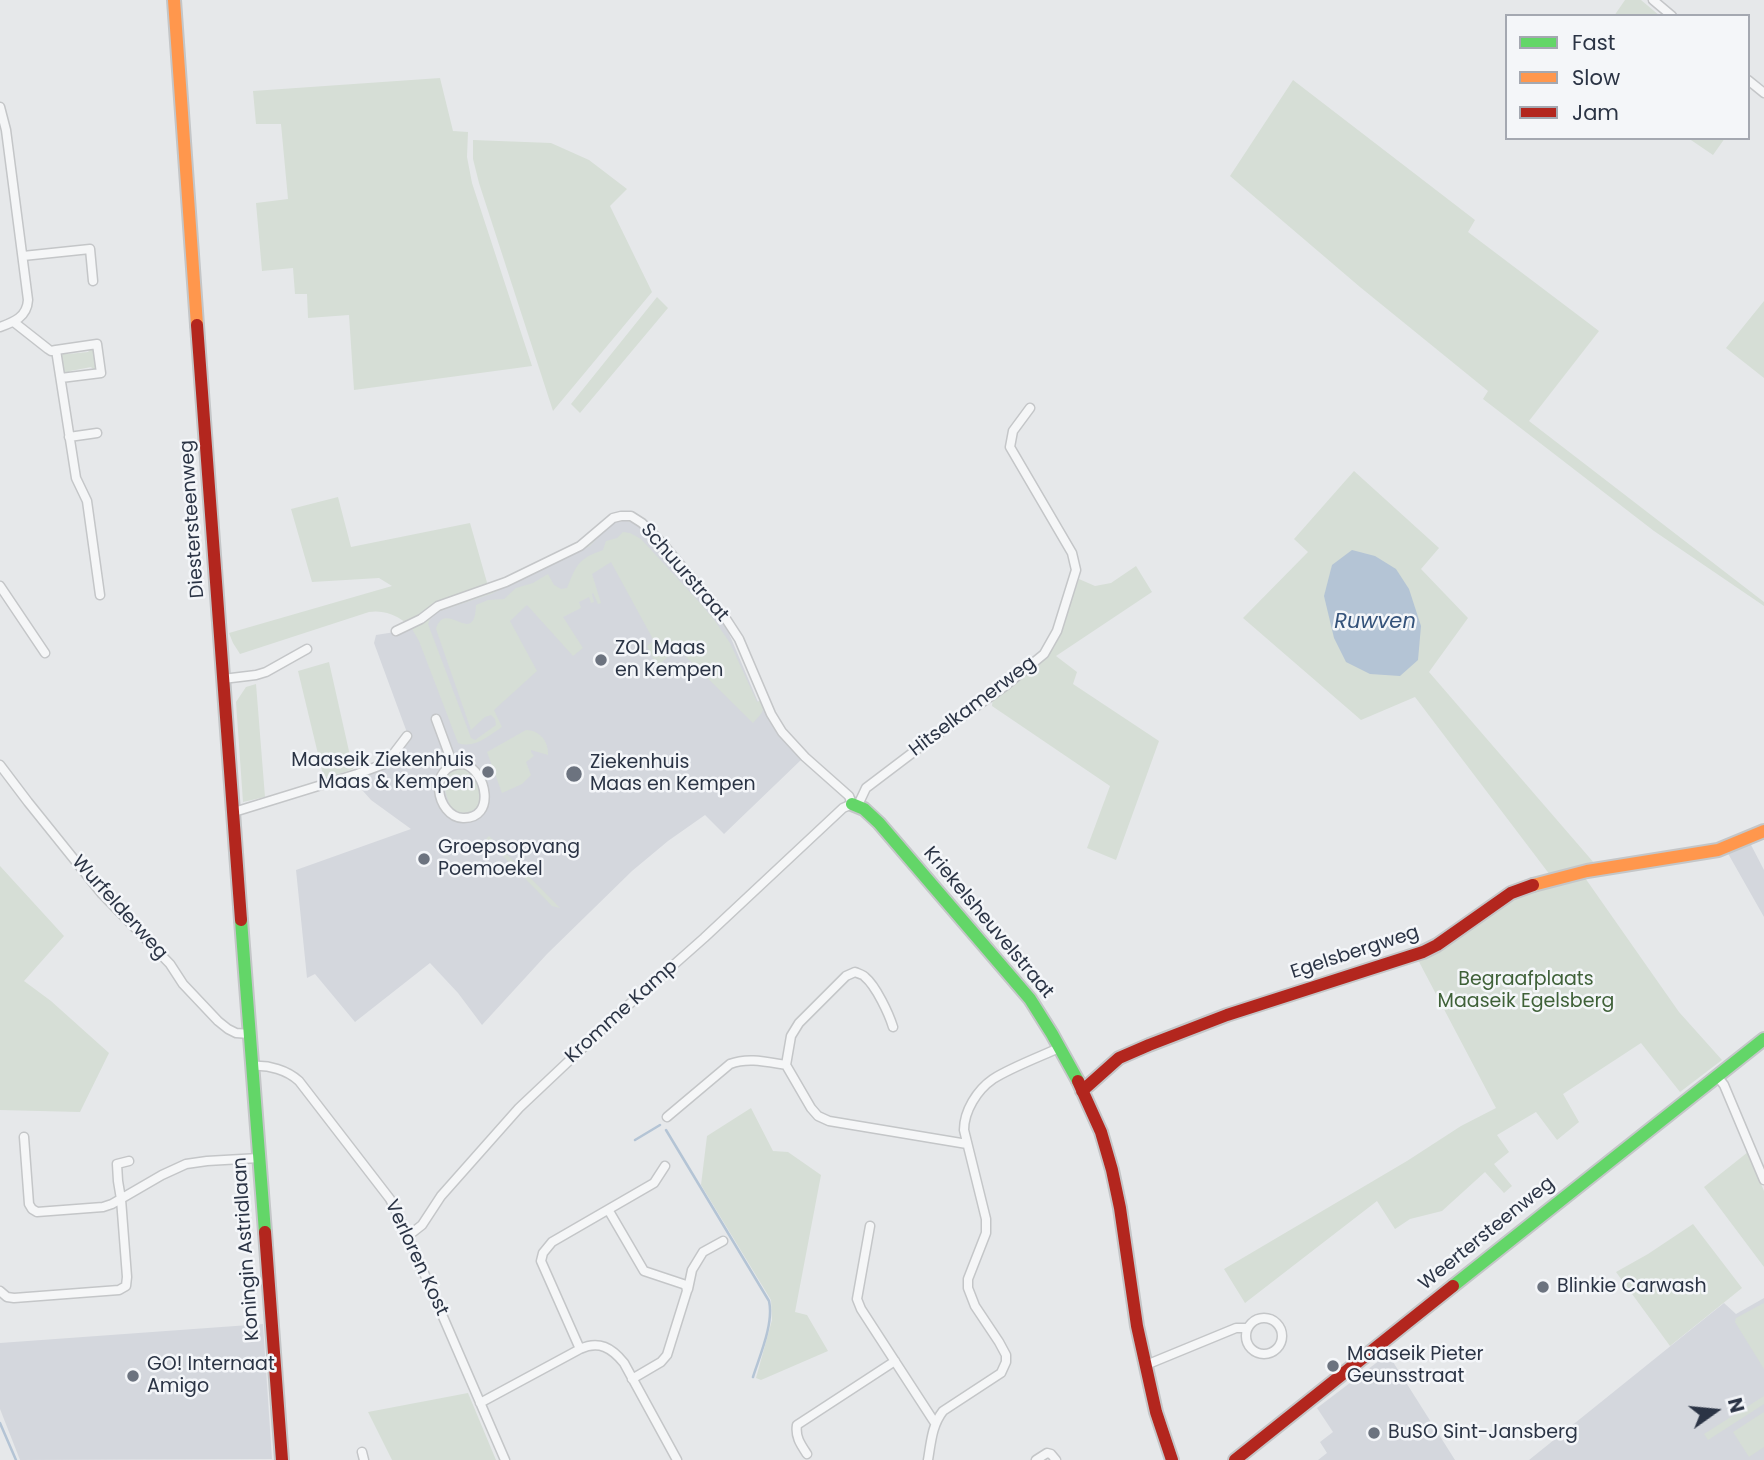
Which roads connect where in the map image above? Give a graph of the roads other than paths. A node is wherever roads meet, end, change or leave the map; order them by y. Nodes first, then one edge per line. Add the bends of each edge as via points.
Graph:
1 (174, 0) edge
2 (1653, 0) edge
3 (1670, 14) edge
4 (1750, 81) edge
5 (1764, 93) edge
6 (0, 107) edge
7 (23, 256) junction
8 (93, 281) dead end
9 (15, 323) junction
10 (1, 325) edge
11 (56, 350) junction
12 (61, 378) junction
13 (1030, 408) dead end
14 (97, 433) dead end
15 (69, 437) junction
16 (0, 586) edge
17 (100, 595) dead end
18 (396, 631) dead end
19 (307, 649) dead end
20 (45, 653) dead end
21 (223, 679) junction
22 (436, 719) dead end
23 (407, 736) dead end
24 (0, 765) edge
25 (453, 765) junction
26 (855, 805) junction
27 (233, 812) junction
28 (1764, 831) edge
29 (893, 1027) dead end
30 (250, 1034) junction
31 (1764, 1039) edge
32 (1059, 1048) junction
33 (786, 1065) junction
34 (253, 1066) junction
35 (1717, 1076) junction
36 (1082, 1091) junction
37 (667, 1117) dead end
38 (24, 1136) dead end
39 (967, 1144) junction
40 (259, 1158) junction
41 (129, 1161) dead end
42 (665, 1166) dead end
43 (1764, 1180) edge
44 (121, 1199) junction
45 (609, 1211) junction
46 (870, 1226) dead end
47 (408, 1236) junction
48 (723, 1241) dead end
49 (0, 1291) edge
50 (687, 1291) junction
51 (1247, 1328) junction
52 (580, 1349) junction
53 (895, 1361) junction
54 (1146, 1365) junction
55 (632, 1378) junction
56 (480, 1404) junction
57 (935, 1423) junction
58 (807, 1454) dead end
59 (282, 1460) edge
60 (505, 1460) edge
61 (677, 1460) edge
62 (928, 1460) edge
63 (1036, 1460) edge
64 (1056, 1460) edge
65 (1172, 1460) edge
66 (1235, 1460) edge

1 - 21 main road, Diestersteenweg
2 - 3 street
4 - 5 street
6 - 7 street
7 - 8 street via 90,249
7 - 9 street via 28,306
9 - 10 street
9 - 11 street via 51,351
11 - 12 street
11 - 12 street via 97,344 101,373
12 - 15 street
13 - 26 street, Hitselkamerweg via 1013,431 1010,447 1072,553 1076,570 1057,631 1044,654 866,788
14 - 15 street
15 - 17 street via 76,478 87,501
16 - 20 street
18 - 26 street, Schuurstraat via 438,607 506,582 580,546 613,518 631,516 663,544 726,619 787,739
19 - 21 street via 267,672
21 - 27 main road, Diestersteenweg
22 - 25 street
23 - 27 street via 384,764
24 - 30 street, Wurfelderweg via 102,894 184,984 228,1029
25 - 25 street via 439,780 444,806 454,816 472,817 485,802 480,777 468,765
26 - 32 main road, Kriekelsheuvelstraat via 879,824 1030,999
26 - 47 street, Kromme Kamp via 843,808 519,1108
27 - 30 main road, Diestersteenweg
28 - 36 main road, Egelsbergweg via 1718,850 1574,873 1511,893 1423,952 1149,1045 1119,1058
29 - 33 street via 874,989 865,976 855,972 799,1023
30 - 34 main road, Koningin Astridlaan
31 - 35 main road, Weertersteenweg
32 - 36 main road, Kriekelsheuvelstraat
32 - 39 street via 983,1088 964,1121
33 - 37 street via 738,1060
33 - 39 street via 811,1108 829,1121
34 - 40 main road, Koningin Astridlaan
34 - 47 street, Verloren Kost via 282,1070 299,1081 390,1199
35 - 43 street
35 - 66 main road, Weertersteenweg
36 - 54 main road, Kriekelsheuvelstraat via 1108,1152 1117,1190
38 - 44 street via 32,1209 103,1207
39 - 57 street via 986,1219 968,1289 1006,1362 1001,1373 943,1411
40 - 44 street via 186,1164
40 - 59 main road, Koningin Astridlaan
41 - 44 street via 117,1164
42 - 45 street via 654,1183
44 - 49 street via 126,1286 14,1298
45 - 50 street via 644,1271 686,1285
45 - 52 street via 552,1242 542,1253 541,1261
46 - 53 street via 858,1298
47 - 56 street, Verloren Kost
48 - 50 street via 703,1252
50 - 55 street via 667,1355
51 - 51 street via 1246,1339 1255,1352 1272,1352 1280,1344 1280,1327 1272,1319 1255,1320
51 - 54 street via 1236,1328
52 - 55 street via 600,1345 616,1353
52 - 56 street
53 - 57 street
53 - 58 street via 797,1425
54 - 65 main road, Kriekelsheuvelstraat
55 - 61 street
56 - 60 street, Verloren Kost
57 - 62 street
63 - 64 street via 1047,1453

